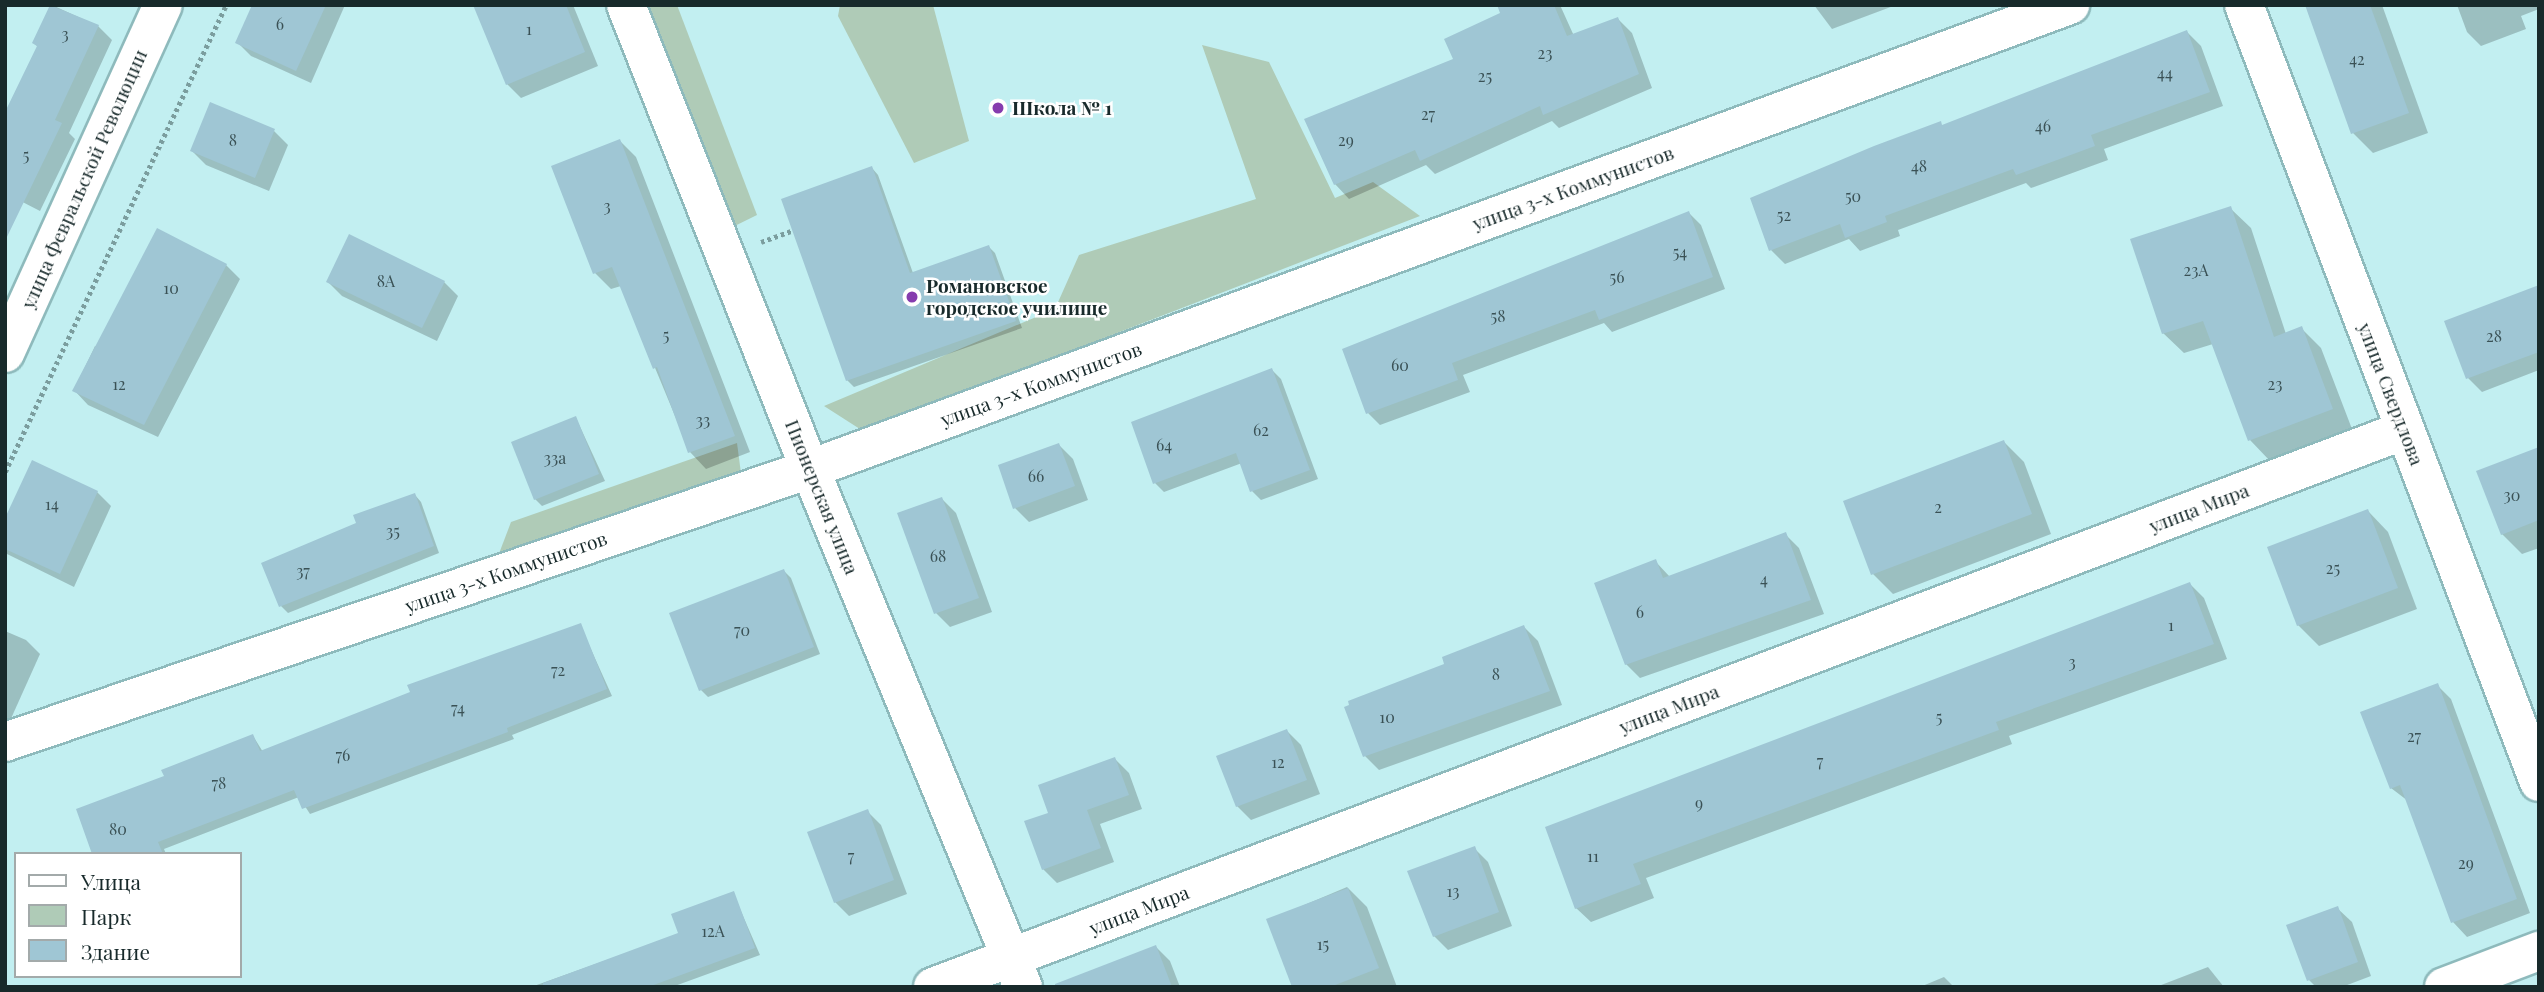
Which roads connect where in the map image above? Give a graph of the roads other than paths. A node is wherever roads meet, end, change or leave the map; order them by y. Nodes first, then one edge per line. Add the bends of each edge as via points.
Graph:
1 (163, 5) edge
2 (626, 5) edge
3 (2070, 5) edge
4 (2244, 5) edge
5 (5, 353) edge
6 (2404, 430) junction
7 (810, 469) junction
8 (5, 742) edge
9 (2539, 782) edge
10 (2539, 951) edge
11 (1017, 972) edge
12 (933, 987) edge
13 (2444, 987) edge

1 - 5 street, улица Февральской Революции
2 - 7 street, Пионерская улица
3 - 7 street, улица 3-х Коммунистов
4 - 6 street, улица Свердлова
6 - 9 street, улица Свердлова
6 - 11 street, улица Мира
7 - 8 street, улица 3-х Коммунистов
7 - 11 street, Пионерская улица
10 - 13 street
11 - 12 street, улица Мира

